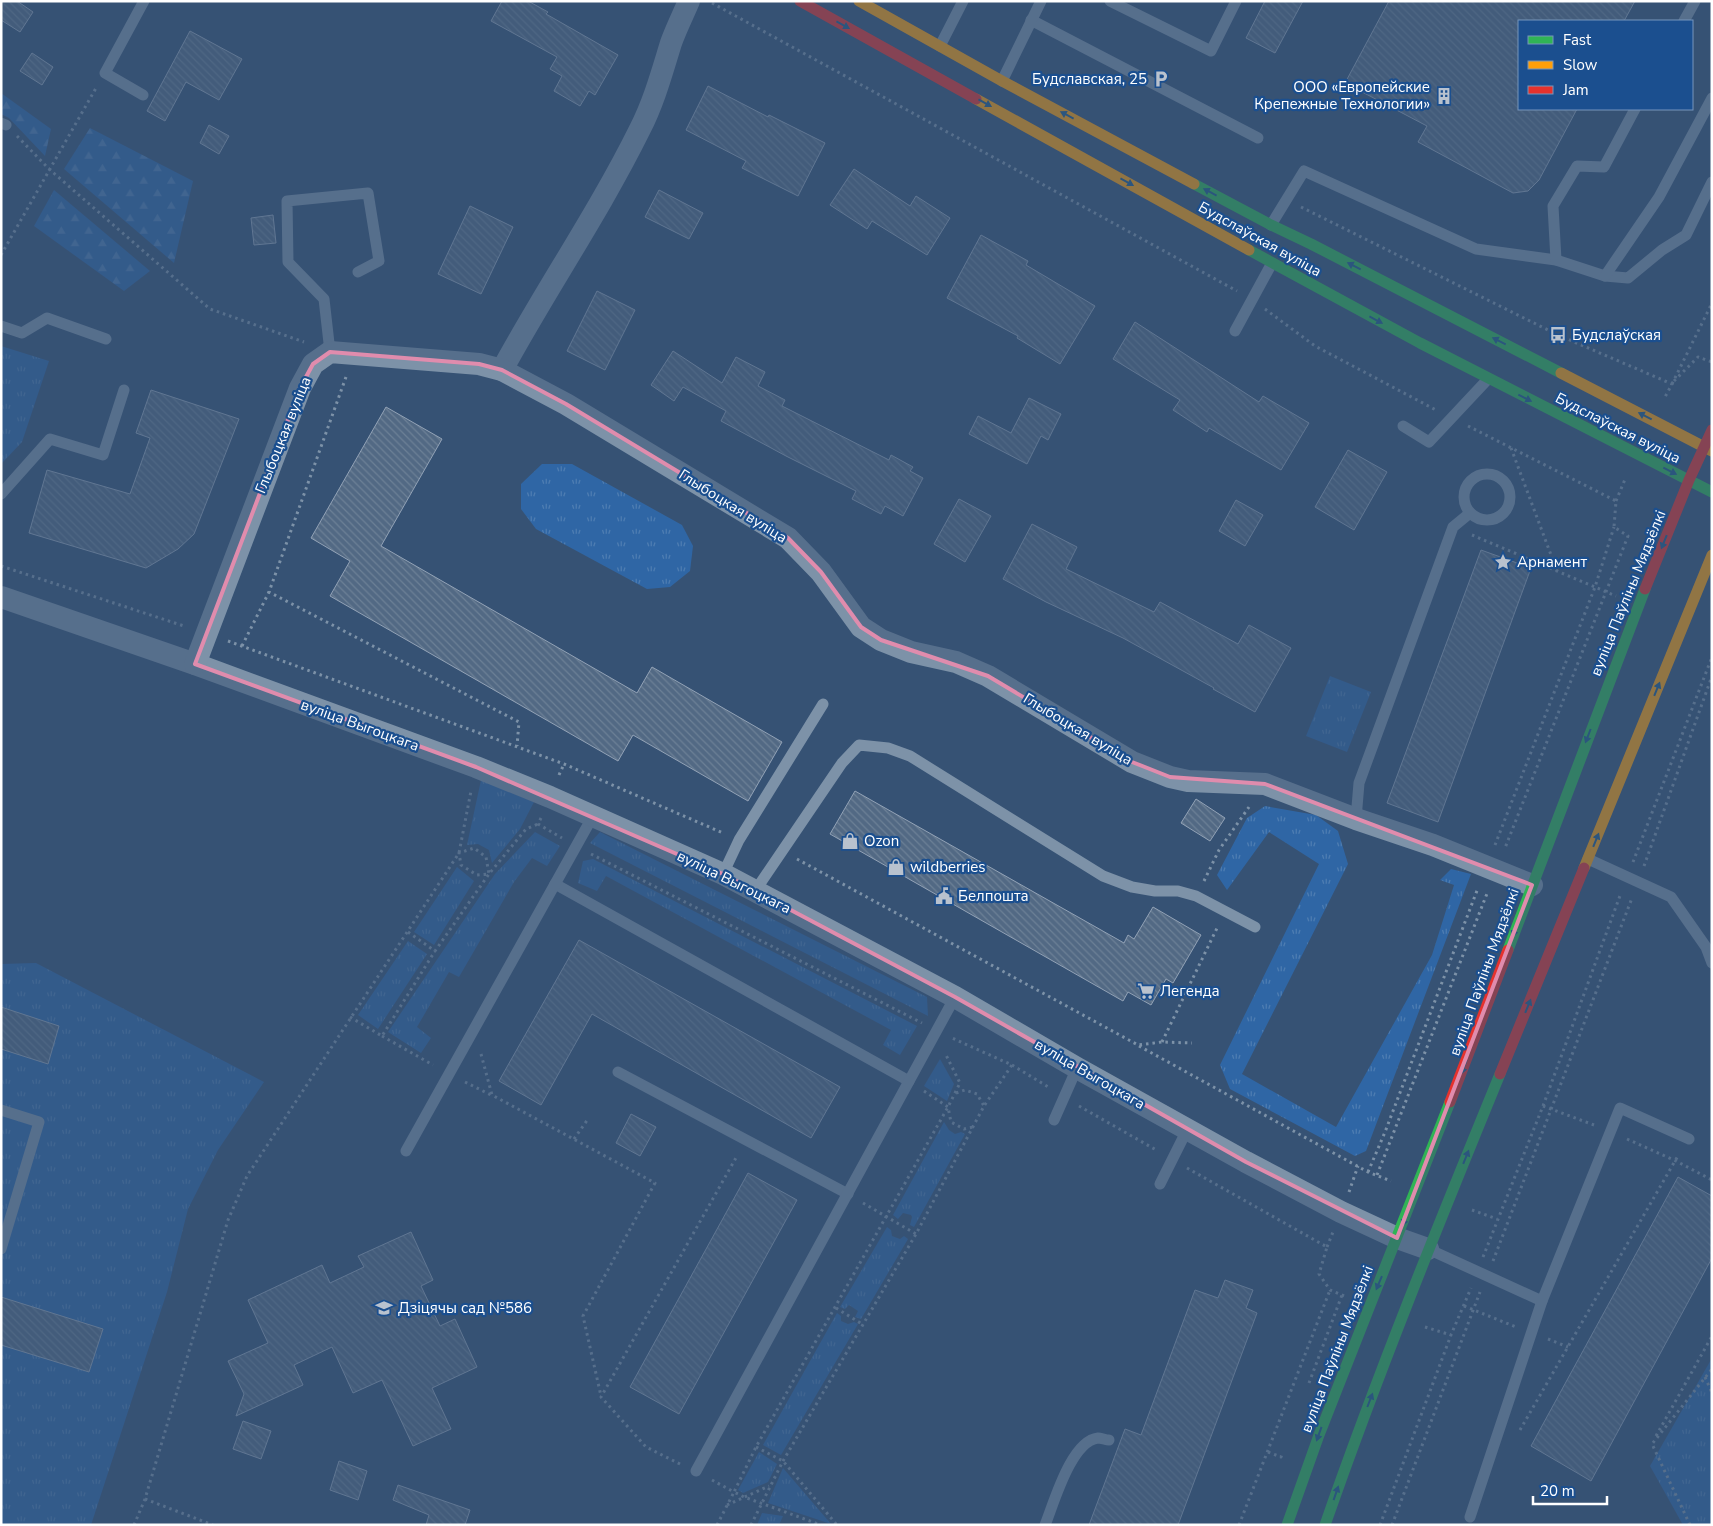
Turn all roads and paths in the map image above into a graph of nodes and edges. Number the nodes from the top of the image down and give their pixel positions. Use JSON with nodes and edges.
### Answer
{"nodes":[{"id":1,"x":144,"y":1,"type":"edge"},
{"id":2,"x":689,"y":1,"type":"edge"},
{"id":3,"x":710,"y":1,"type":"edge"},
{"id":4,"x":800,"y":1,"type":"edge"},
{"id":5,"x":859,"y":1,"type":"edge"},
{"id":6,"x":963,"y":1,"type":"edge"},
{"id":7,"x":1040,"y":1,"type":"edge"},
{"id":8,"x":1110,"y":1,"type":"edge"},
{"id":9,"x":1236,"y":1,"type":"edge"},
{"id":10,"x":1695,"y":1,"type":"edge"},
{"id":11,"x":1031,"y":20,"type":"junction"},
{"id":12,"x":1685,"y":20,"type":"edge"},
{"id":13,"x":940,"y":46,"type":"junction"},
{"id":14,"x":105,"y":73,"type":"junction"},
{"id":15,"x":1002,"y":80,"type":"junction"},
{"id":16,"x":142,"y":95,"type":"dead end"},
{"id":17,"x":1712,"y":98,"type":"edge"},
{"id":18,"x":1635,"y":110,"type":"edge"},
{"id":19,"x":3,"y":124,"type":"edge"},
{"id":20,"x":1258,"y":138,"type":"dead end"},
{"id":21,"x":49,"y":169,"type":"junction"},
{"id":22,"x":1712,"y":182,"type":"edge"},
{"id":23,"x":1271,"y":225,"type":"junction"},
{"id":24,"x":1,"y":255,"type":"edge"},
{"id":25,"x":1556,"y":260,"type":"junction"},
{"id":26,"x":1272,"y":263,"type":"junction"},
{"id":27,"x":358,"y":272,"type":"dead end"},
{"id":28,"x":1604,"y":276,"type":"junction"},
{"id":29,"x":1252,"y":299,"type":"junction"},
{"id":30,"x":1712,"y":303,"type":"edge"},
{"id":31,"x":1,"y":326,"type":"edge"},
{"id":32,"x":1235,"y":331,"type":"dead end"},
{"id":33,"x":106,"y":339,"type":"dead end"},
{"id":34,"x":330,"y":352,"type":"junction"},
{"id":35,"x":354,"y":353,"type":"junction"},
{"id":36,"x":1712,"y":362,"type":"edge"},
{"id":37,"x":502,"y":370,"type":"junction"},
{"id":38,"x":1488,"y":379,"type":"junction"},
{"id":39,"x":124,"y":390,"type":"dead end"},
{"id":40,"x":1453,"y":418,"type":"junction"},
{"id":41,"x":1403,"y":426,"type":"dead end"},
{"id":42,"x":1712,"y":430,"type":"edge"},
{"id":43,"x":1511,"y":448,"type":"junction"},
{"id":44,"x":1708,"y":449,"type":"edge"},
{"id":45,"x":1689,"y":480,"type":"junction"},
{"id":46,"x":1712,"y":492,"type":"edge"},
{"id":47,"x":1,"y":494,"type":"edge"},
{"id":48,"x":1470,"y":513,"type":"junction"},
{"id":49,"x":1453,"y":526,"type":"junction"},
{"id":50,"x":1712,"y":555,"type":"edge"},
{"id":51,"x":1,"y":566,"type":"edge"},
{"id":52,"x":1557,"y":571,"type":"junction"},
{"id":53,"x":1595,"y":587,"type":"dead end"},
{"id":54,"x":269,"y":592,"type":"junction"},
{"id":55,"x":1,"y":597,"type":"edge"},
{"id":56,"x":208,"y":633,"type":"junction"},
{"id":57,"x":242,"y":646,"type":"junction"},
{"id":58,"x":195,"y":664,"type":"junction"},
{"id":59,"x":1712,"y":676,"type":"edge"},
{"id":60,"x":823,"y":704,"type":"dead end"},
{"id":61,"x":517,"y":746,"type":"junction"},
{"id":62,"x":564,"y":764,"type":"junction"},
{"id":63,"x":476,"y":767,"type":"junction"},
{"id":64,"x":1265,"y":784,"type":"junction"},
{"id":65,"x":550,"y":797,"type":"junction"},
{"id":66,"x":593,"y":816,"type":"junction"},
{"id":67,"x":1356,"y":819,"type":"junction"},
{"id":68,"x":538,"y":824,"type":"junction"},
{"id":69,"x":739,"y":840,"type":"junction"},
{"id":70,"x":576,"y":846,"type":"junction"},
{"id":71,"x":782,"y":851,"type":"junction"},
{"id":72,"x":459,"y":853,"type":"junction"},
{"id":73,"x":1588,"y":859,"type":"junction"},
{"id":74,"x":1496,"y":871,"type":"junction"},
{"id":75,"x":490,"y":874,"type":"junction"},
{"id":76,"x":723,"y":874,"type":"junction"},
{"id":77,"x":1639,"y":881,"type":"junction"},
{"id":78,"x":555,"y":884,"type":"junction"},
{"id":79,"x":1532,"y":885,"type":"junction"},
{"id":80,"x":755,"y":891,"type":"junction"},
{"id":81,"x":1196,"y":896,"type":"junction"},
{"id":82,"x":1226,"y":910,"type":"junction"},
{"id":83,"x":1255,"y":926,"type":"dead end"},
{"id":84,"x":408,"y":932,"type":"junction"},
{"id":85,"x":435,"y":951,"type":"junction"},
{"id":86,"x":1712,"y":964,"type":"edge"},
{"id":87,"x":956,"y":997,"type":"junction"},
{"id":88,"x":350,"y":1017,"type":"junction"},
{"id":89,"x":937,"y":1031,"type":"junction"},
{"id":90,"x":1162,"y":1042,"type":"junction"},
{"id":91,"x":1192,"y":1043,"type":"dead end"},
{"id":92,"x":1138,"y":1045,"type":"junction"},
{"id":93,"x":481,"y":1054,"type":"dead end"},
{"id":94,"x":1077,"y":1068,"type":"junction"},
{"id":95,"x":618,"y":1072,"type":"dead end"},
{"id":96,"x":909,"y":1082,"type":"junction"},
{"id":97,"x":956,"y":1094,"type":"dead end"},
{"id":98,"x":984,"y":1106,"type":"junction"},
{"id":99,"x":1543,"y":1106,"type":"dead end"},
{"id":100,"x":1,"y":1110,"type":"edge"},
{"id":101,"x":588,"y":1119,"type":"dead end"},
{"id":102,"x":1054,"y":1120,"type":"dead end"},
{"id":103,"x":974,"y":1127,"type":"junction"},
{"id":104,"x":1187,"y":1130,"type":"junction"},
{"id":105,"x":574,"y":1138,"type":"junction"},
{"id":106,"x":1689,"y":1139,"type":"joint"},
{"id":107,"x":406,"y":1151,"type":"dead end"},
{"id":108,"x":1358,"y":1166,"type":"dead end"},
{"id":109,"x":1377,"y":1175,"type":"dead end"},
{"id":110,"x":1160,"y":1184,"type":"dead end"},
{"id":111,"x":848,"y":1194,"type":"junction"},
{"id":112,"x":916,"y":1234,"type":"junction"},
{"id":113,"x":1397,"y":1238,"type":"junction"},
{"id":114,"x":1,"y":1249,"type":"edge"},
{"id":115,"x":1428,"y":1249,"type":"junction"},
{"id":116,"x":1482,"y":1274,"type":"junction"},
{"id":117,"x":1542,"y":1301,"type":"junction"},
{"id":118,"x":836,"y":1308,"type":"dead end"},
{"id":119,"x":862,"y":1324,"type":"junction"},
{"id":120,"x":1712,"y":1336,"type":"edge"},
{"id":121,"x":1712,"y":1369,"type":"edge"},
{"id":122,"x":1705,"y":1378,"type":"junction"},
{"id":123,"x":1308,"y":1387,"type":"dead end"},
{"id":124,"x":1712,"y":1393,"type":"edge"},
{"id":125,"x":601,"y":1397,"type":"dead end"},
{"id":126,"x":1519,"y":1432,"type":"dead end"},
{"id":127,"x":1109,"y":1440,"type":"dead end"},
{"id":128,"x":1652,"y":1444,"type":"junction"},
{"id":129,"x":756,"y":1447,"type":"dead end"},
{"id":130,"x":1284,"y":1449,"type":"dead end"},
{"id":131,"x":1268,"y":1452,"type":"junction"},
{"id":132,"x":783,"y":1461,"type":"junction"},
{"id":133,"x":696,"y":1472,"type":"dead end"},
{"id":134,"x":770,"y":1486,"type":"junction"},
{"id":135,"x":744,"y":1497,"type":"junction"},
{"id":136,"x":145,"y":1499,"type":"junction"},
{"id":137,"x":761,"y":1503,"type":"junction"},
{"id":138,"x":726,"y":1506,"type":"junction"},
{"id":139,"x":1470,"y":1517,"type":"dead end"},
{"id":140,"x":720,"y":1518,"type":"junction"},
{"id":141,"x":134,"y":1525,"type":"edge"},
{"id":142,"x":213,"y":1525,"type":"edge"},
{"id":143,"x":717,"y":1525,"type":"edge"},
{"id":144,"x":722,"y":1525,"type":"edge"},
{"id":145,"x":750,"y":1525,"type":"edge"},
{"id":146,"x":821,"y":1525,"type":"edge"},
{"id":147,"x":837,"y":1525,"type":"edge"},
{"id":148,"x":1046,"y":1525,"type":"edge"},
{"id":149,"x":1238,"y":1525,"type":"edge"},
{"id":150,"x":1286,"y":1525,"type":"edge"},
{"id":151,"x":1325,"y":1525,"type":"edge"},
{"id":152,"x":1380,"y":1525,"type":"edge"},
{"id":153,"x":1392,"y":1525,"type":"edge"},
{"id":154,"x":1690,"y":1525,"type":"edge"}],
"edges":[{"from":1,"to":14,"type":"lane"},
{"from":2,"to":37,"type":"street"},
{"from":3,"to":29,"type":"path"},
{"from":4,"to":26,"type":"street","name":"Будслаўская вуліца","one_way":true},
{"from":5,"to":13,"type":"street","name":"Будслаўская вуліца"},
{"from":6,"to":13,"type":"lane"},
{"from":7,"to":11,"type":"lane"},
{"from":8,"to":9,"type":"lane"},
{"from":10,"to":12,"type":"lane"},
{"from":11,"to":15,"type":"lane"},
{"from":11,"to":20,"type":"lane"},
{"from":13,"to":15,"type":"street","name":"Будслаўская вуліца"},
{"from":14,"to":16,"type":"lane"},
{"from":14,"to":21,"type":"path"},
{"from":23,"to":15,"type":"street","name":"Будслаўская вуліца","one_way":true},
{"from":17,"to":28,"type":"lane"},
{"from":18,"to":25,"type":"lane"},
{"from":19,"to":21,"type":"path"},
{"from":21,"to":24,"type":"path"},
{"from":21,"to":34,"type":"path"},
{"from":22,"to":28,"type":"lane"},
{"from":23,"to":25,"type":"lane"},
{"from":44,"to":23,"type":"street","name":"Будслаўская вуліца","one_way":true},
{"from":25,"to":28,"type":"lane"},
{"from":26,"to":29,"type":"lane"},
{"from":26,"to":38,"type":"street","name":"Будслаўская вуліца","one_way":true},
{"from":27,"to":34,"type":"lane"},
{"from":29,"to":32,"type":"lane"},
{"from":29,"to":40,"type":"path"},
{"from":30,"to":36,"type":"path"},
{"from":31,"to":33,"type":"lane"},
{"from":34,"to":35,"type":"street","name":"Глыбоцкая вуліца"},
{"from":34,"to":56,"type":"street","name":"Глыбоцкая вуліца"},
{"from":35,"to":37,"type":"street","name":"Глыбоцкая вуліца"},
{"from":35,"to":54,"type":"path"},
{"from":37,"to":64,"type":"street","name":"Глыбоцкая вуліца"},
{"from":38,"to":40,"type":"lane"},
{"from":38,"to":45,"type":"street","name":"Будслаўская вуліца","one_way":true},
{"from":39,"to":47,"type":"lane"},
{"from":40,"to":41,"type":"lane"},
{"from":40,"to":43,"type":"path"},
{"from":42,"to":44,"type":"street","name":"вуліца Паўліны Мядзёлкі"},
{"from":43,"to":52,"type":"path"},
{"from":43,"to":74,"type":"path"},
{"from":44,"to":45,"type":"street","name":"вуліца Паўліны Мядзёлкі"},
{"from":45,"to":46,"type":"street","name":"Будслаўская вуліца"},
{"from":45,"to":79,"type":"street","name":"вуліца Паўліны Мядзёлкі","one_way":true},
{"from":48,"to":48,"type":"lane"},
{"from":48,"to":49,"type":"lane"},
{"from":49,"to":52,"type":"path"},
{"from":49,"to":67,"type":"lane"},
{"from":73,"to":50,"type":"street","one_way":true},
{"from":51,"to":56,"type":"path"},
{"from":52,"to":53,"type":"path"},
{"from":54,"to":57,"type":"path"},
{"from":54,"to":61,"type":"path"},
{"from":55,"to":58,"type":"street","name":"вуліца Выгоцкага"},
{"from":56,"to":57,"type":"path"},
{"from":56,"to":58,"type":"street","name":"Глыбоцкая вуліца"},
{"from":57,"to":61,"type":"path"},
{"from":58,"to":63,"type":"street","name":"вуліца Выгоцкага"},
{"from":59,"to":77,"type":"path"},
{"from":60,"to":69,"type":"lane"},
{"from":61,"to":62,"type":"path"},
{"from":62,"to":65,"type":"path"},
{"from":62,"to":69,"type":"path"},
{"from":63,"to":65,"type":"street","name":"вуліца Выгоцкага"},
{"from":63,"to":72,"type":"path"},
{"from":64,"to":67,"type":"street","name":"Глыбоцкая вуліца"},
{"from":64,"to":81,"type":"path"},
{"from":65,"to":66,"type":"street","name":"вуліца Выгоцкага"},
{"from":65,"to":68,"type":"path"},
{"from":66,"to":70,"type":"lane"},
{"from":66,"to":76,"type":"street","name":"вуліца Выгоцкага"},
{"from":67,"to":74,"type":"street","name":"Глыбоцкая вуліца"},
{"from":68,"to":70,"type":"path"},
{"from":68,"to":75,"type":"path"},
{"from":69,"to":76,"type":"lane"},
{"from":70,"to":78,"type":"lane"},
{"from":70,"to":89,"type":"path"},
{"from":71,"to":80,"type":"lane"},
{"from":71,"to":81,"type":"lane"},
{"from":71,"to":92,"type":"path"},
{"from":72,"to":75,"type":"path"},
{"from":72,"to":75,"type":"path"},
{"from":72,"to":84,"type":"path"},
{"from":73,"to":77,"type":"lane"},
{"from":115,"to":73,"type":"street","one_way":true},
{"from":74,"to":79,"type":"street","name":"Глыбоцкая вуліца"},
{"from":74,"to":109,"type":"path"},
{"from":75,"to":85,"type":"path"},
{"from":76,"to":80,"type":"street","name":"вуліца Выгоцкага"},
{"from":77,"to":86,"type":"lane"},
{"from":77,"to":116,"type":"path"},
{"from":78,"to":96,"type":"lane"},
{"from":78,"to":107,"type":"lane"},
{"from":79,"to":113,"type":"street","name":"вуліца Паўліны Мядзёлкі","one_way":true},
{"from":80,"to":87,"type":"street","name":"вуліца Выгоцкага"},
{"from":81,"to":82,"type":"lane"},
{"from":82,"to":83,"type":"lane"},
{"from":82,"to":90,"type":"path"},
{"from":84,"to":85,"type":"path"},
{"from":84,"to":88,"type":"path"},
{"from":85,"to":88,"type":"path"},
{"from":87,"to":89,"type":"lane"},
{"from":87,"to":94,"type":"street","name":"вуліца Выгоцкага"},
{"from":88,"to":136,"type":"path"},
{"from":89,"to":96,"type":"lane"},
{"from":89,"to":98,"type":"path"},
{"from":90,"to":91,"type":"path"},
{"from":90,"to":92,"type":"path"},
{"from":92,"to":108,"type":"path"},
{"from":93,"to":105,"type":"path"},
{"from":94,"to":102,"type":"lane"},
{"from":94,"to":104,"type":"street","name":"вуліца Выгоцкага"},
{"from":95,"to":111,"type":"lane"},
{"from":96,"to":103,"type":"path"},
{"from":96,"to":111,"type":"lane"},
{"from":97,"to":98,"type":"path"},
{"from":98,"to":103,"type":"path"},
{"from":99,"to":116,"type":"path"},
{"from":100,"to":114,"type":"lane"},
{"from":101,"to":105,"type":"path"},
{"from":103,"to":112,"type":"path"},
{"from":104,"to":110,"type":"lane"},
{"from":104,"to":113,"type":"street","name":"вуліца Выгоцкага"},
{"from":105,"to":125,"type":"path"},
{"from":106,"to":117,"type":"lane"},
{"from":106,"to":126,"type":"path"},
{"from":111,"to":112,"type":"path"},
{"from":111,"to":133,"type":"lane"},
{"from":112,"to":119,"type":"path"},
{"from":113,"to":115,"type":"street","name":"вуліца Выгоцкага"},
{"from":113,"to":150,"type":"street","name":"вуліца Паўліны Мядзёлкі","one_way":true},
{"from":115,"to":116,"type":"lane"},
{"from":151,"to":115,"type":"street","one_way":true},
{"from":116,"to":117,"type":"lane"},
{"from":116,"to":152,"type":"path"},
{"from":116,"to":153,"type":"path"},
{"from":117,"to":139,"type":"lane"},
{"from":118,"to":119,"type":"path"},
{"from":119,"to":132,"type":"path"},
{"from":120,"to":128,"type":"path"},
{"from":121,"to":122,"type":"path"},
{"from":122,"to":124,"type":"path"},
{"from":122,"to":128,"type":"path"},
{"from":123,"to":131,"type":"path"},
{"from":127,"to":148,"type":"lane"},
{"from":128,"to":154,"type":"path"},
{"from":129,"to":132,"type":"path"},
{"from":130,"to":131,"type":"path"},
{"from":131,"to":149,"type":"path"},
{"from":132,"to":134,"type":"path"},
{"from":132,"to":147,"type":"path"},
{"from":134,"to":135,"type":"path"},
{"from":134,"to":137,"type":"path"},
{"from":135,"to":137,"type":"path"},
{"from":135,"to":138,"type":"path"},
{"from":135,"to":138,"type":"path"},
{"from":136,"to":141,"type":"path"},
{"from":136,"to":142,"type":"path"},
{"from":137,"to":145,"type":"path"},
{"from":137,"to":146,"type":"path"},
{"from":138,"to":140,"type":"path"},
{"from":140,"to":143,"type":"path"},
{"from":140,"to":144,"type":"path"}]}
